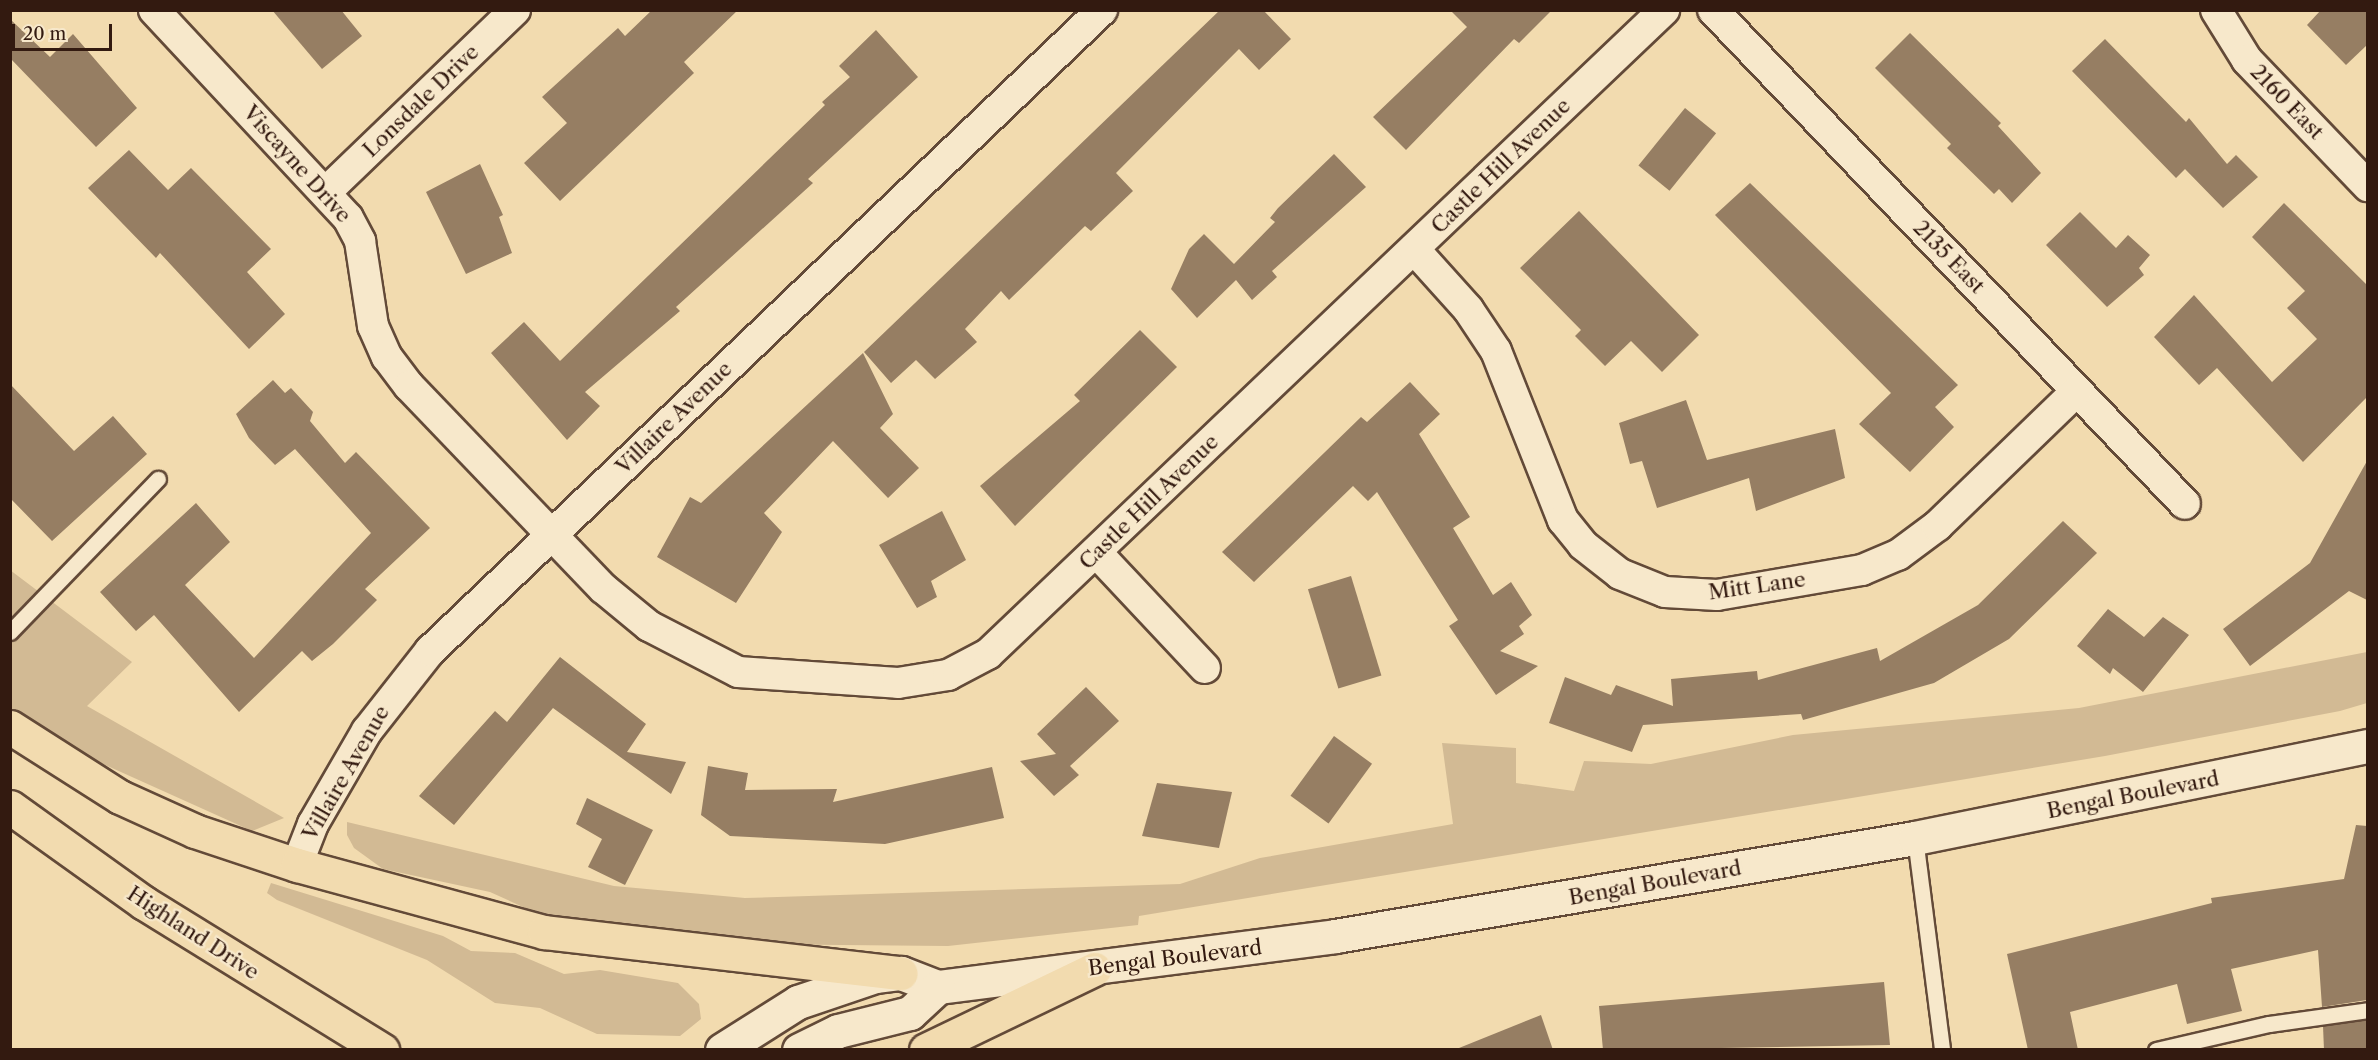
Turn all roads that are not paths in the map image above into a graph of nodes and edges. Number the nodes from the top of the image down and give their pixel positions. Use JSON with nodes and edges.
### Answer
{"nodes":[{"id":1,"x":154,"y":10,"type":"edge"},
{"id":2,"x":515,"y":10,"type":"edge"},
{"id":3,"x":1102,"y":10,"type":"edge"},
{"id":4,"x":1664,"y":10,"type":"edge"},
{"id":5,"x":1713,"y":10,"type":"edge"},
{"id":6,"x":2216,"y":11,"type":"edge"},
{"id":7,"x":2367,"y":186,"type":"edge"},
{"id":8,"x":327,"y":191,"type":"junction"},
{"id":9,"x":1414,"y":249,"type":"junction"},
{"id":10,"x":2077,"y":391,"type":"junction"},
{"id":11,"x":159,"y":479,"type":"dead end"},
{"id":12,"x":2185,"y":504,"type":"dead end"},
{"id":13,"x":553,"y":533,"type":"junction"},
{"id":14,"x":1096,"y":552,"type":"junction"},
{"id":15,"x":10,"y":632,"type":"edge"},
{"id":16,"x":1205,"y":668,"type":"dead end"},
{"id":17,"x":10,"y":727,"type":"edge"},
{"id":18,"x":2367,"y":746,"type":"edge"},
{"id":19,"x":10,"y":807,"type":"edge"},
{"id":20,"x":1916,"y":838,"type":"junction"},
{"id":21,"x":297,"y":865,"type":"junction"},
{"id":22,"x":1094,"y":969,"type":"junction"},
{"id":23,"x":901,"y":973,"type":"junction"},
{"id":24,"x":938,"y":987,"type":"junction"},
{"id":25,"x":2367,"y":1010,"type":"edge"},
{"id":26,"x":381,"y":1050,"type":"edge"},
{"id":27,"x":722,"y":1050,"type":"edge"},
{"id":28,"x":799,"y":1050,"type":"edge"},
{"id":29,"x":926,"y":1050,"type":"edge"},
{"id":30,"x":1942,"y":1050,"type":"edge"},
{"id":31,"x":2156,"y":1050,"type":"edge"}],
"edges":[{"from":1,"to":8,"type":"street","name":"Viscayne Drive"},
{"from":2,"to":8,"type":"street","name":"Lonsdale Drive"},
{"from":3,"to":13,"type":"street","name":"Villaire Avenue"},
{"from":4,"to":9,"type":"street","name":"Castle Hill Avenue"},
{"from":5,"to":10,"type":"street","name":"2135 East"},
{"from":6,"to":7,"type":"street","name":"2160 East"},
{"from":8,"to":13,"type":"street","name":"Viscayne Drive"},
{"from":9,"to":10,"type":"street","name":"Mitt Lane"},
{"from":9,"to":14,"type":"street","name":"Castle Hill Avenue"},
{"from":10,"to":12,"type":"street","name":"2135 East"},
{"from":11,"to":15,"type":"lane"},
{"from":13,"to":14,"type":"street","name":"Castle Hill Avenue"},
{"from":13,"to":21,"type":"street","name":"Villaire Avenue"},
{"from":14,"to":16,"type":"street"},
{"from":17,"to":21,"type":"main road"},
{"from":18,"to":20,"type":"main road","name":"Bengal Boulevard"},
{"from":19,"to":26,"type":"main road","name":"Highland Drive"},
{"from":20,"to":22,"type":"main road","name":"Bengal Boulevard"},
{"from":20,"to":30,"type":"lane"},
{"from":21,"to":23,"type":"main road"},
{"from":22,"to":24,"type":"main road","name":"Bengal Boulevard"},
{"from":22,"to":29,"type":"main road"},
{"from":23,"to":24,"type":"main road","name":"Bengal Boulevard"},
{"from":23,"to":27,"type":"main road"},
{"from":24,"to":28,"type":"main road"},
{"from":25,"to":31,"type":"lane"}]}
